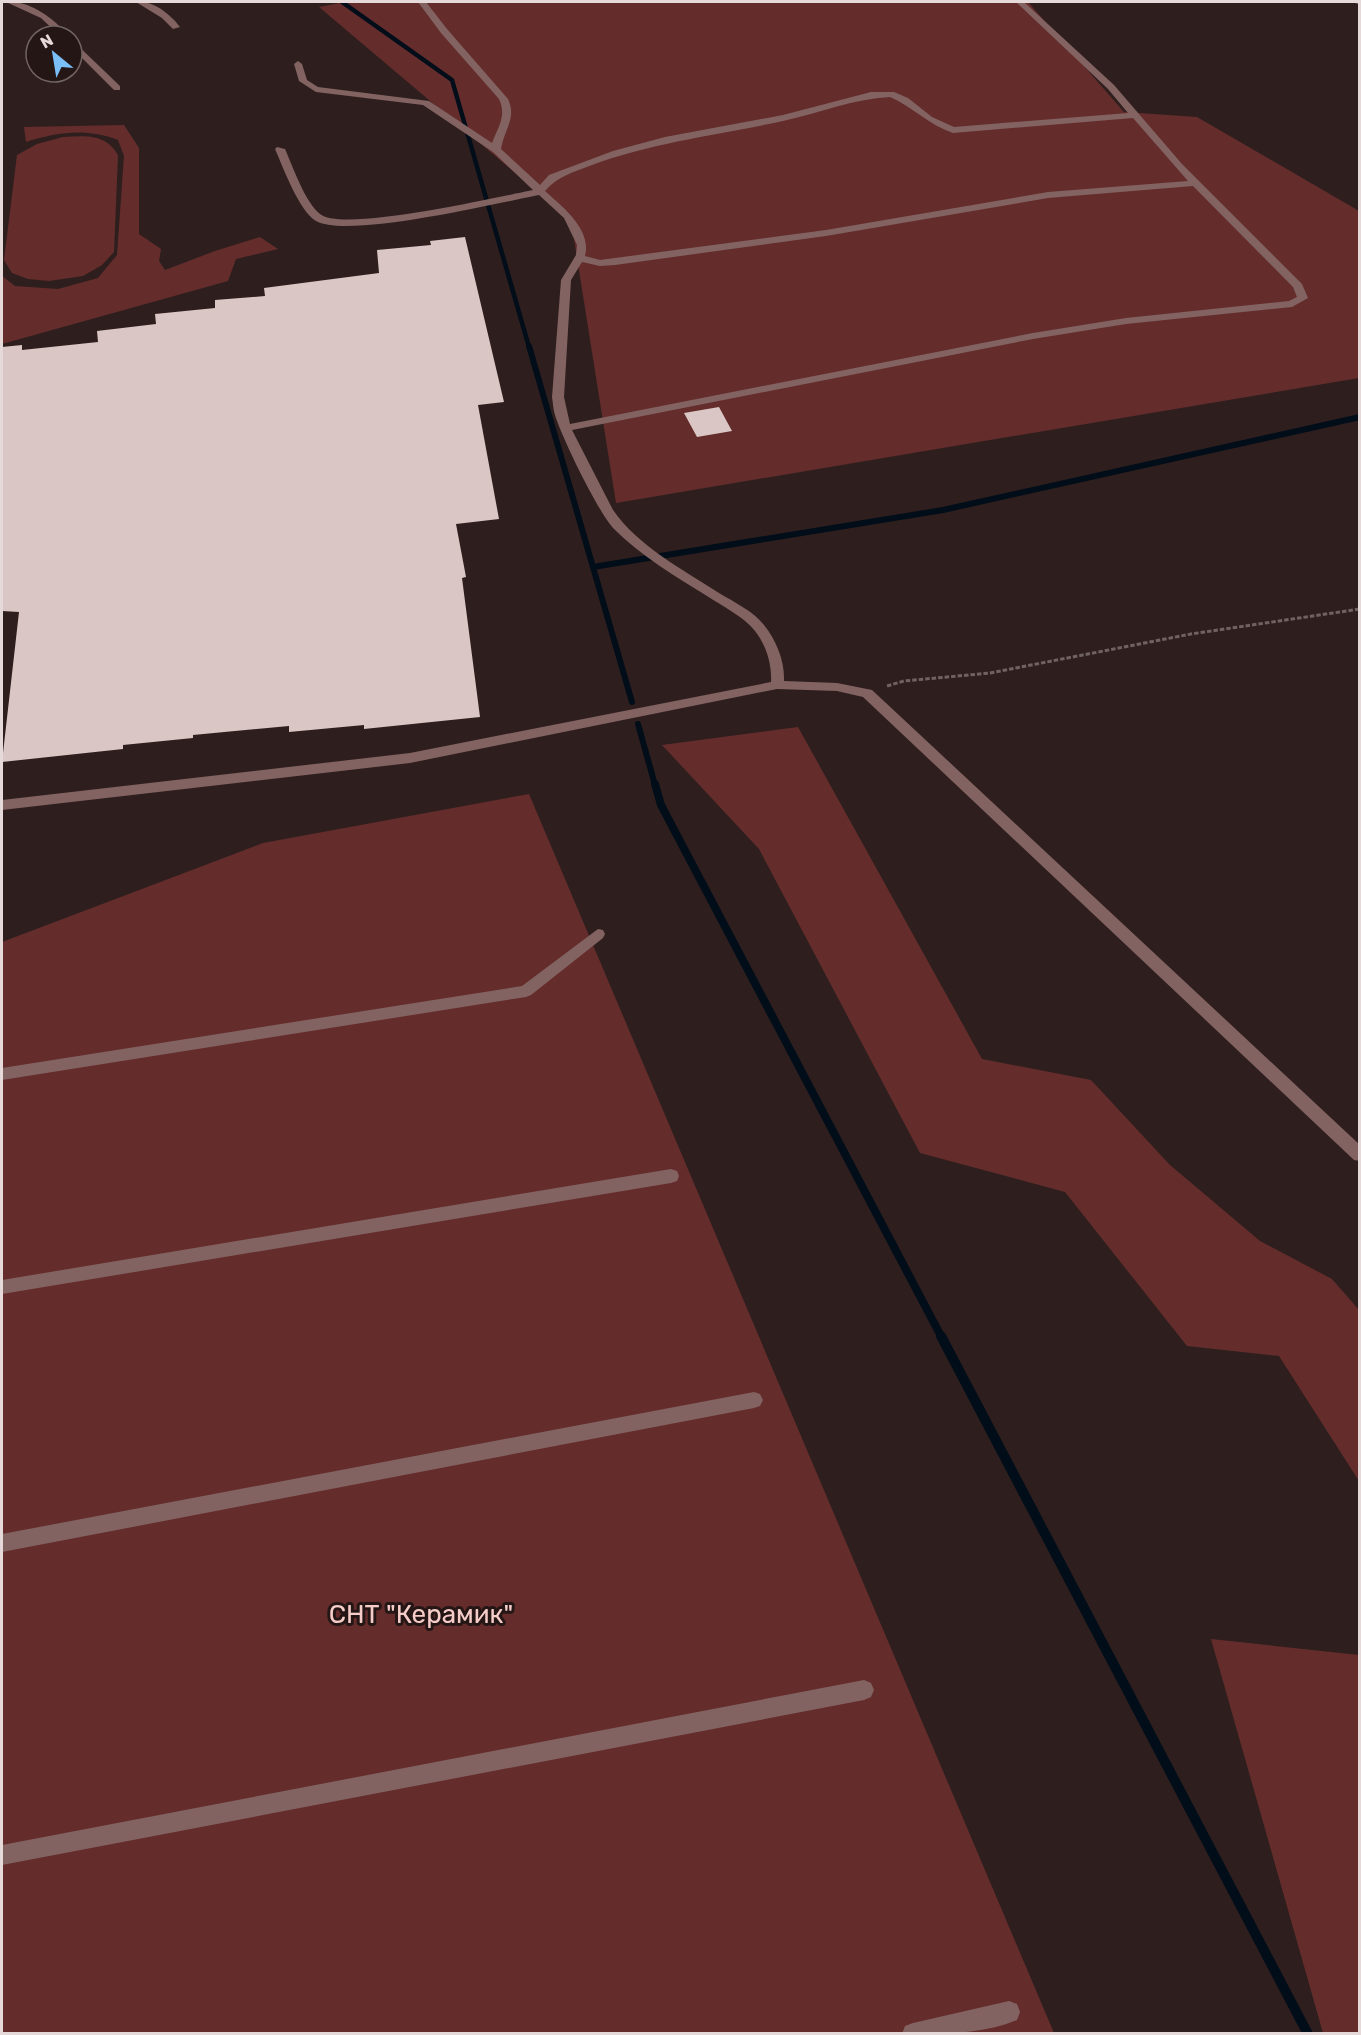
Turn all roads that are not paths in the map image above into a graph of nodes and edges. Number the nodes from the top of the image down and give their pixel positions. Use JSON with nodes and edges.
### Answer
{"nodes":[{"id":1,"x":10,"y":2,"type":"edge"},
{"id":2,"x":140,"y":2,"type":"edge"},
{"id":3,"x":422,"y":2,"type":"edge"},
{"id":4,"x":1020,"y":2,"type":"edge"},
{"id":5,"x":52,"y":24,"type":"edge"},
{"id":6,"x":176,"y":27,"type":"dead end"},
{"id":7,"x":84,"y":55,"type":"edge"},
{"id":8,"x":298,"y":64,"type":"dead end"},
{"id":9,"x":117,"y":88,"type":"dead end"},
{"id":10,"x":1136,"y":115,"type":"junction"},
{"id":11,"x":280,"y":149,"type":"dead end"},
{"id":12,"x":496,"y":150,"type":"junction"},
{"id":13,"x":1196,"y":183,"type":"junction"},
{"id":14,"x":539,"y":192,"type":"junction"},
{"id":15,"x":579,"y":258,"type":"junction"},
{"id":16,"x":566,"y":428,"type":"junction"},
{"id":17,"x":777,"y":685,"type":"junction"},
{"id":18,"x":2,"y":805,"type":"edge"},
{"id":19,"x":598,"y":934,"type":"dead end"},
{"id":20,"x":2,"y":1074,"type":"edge"},
{"id":21,"x":1359,"y":1155,"type":"edge"},
{"id":22,"x":671,"y":1176,"type":"dead end"},
{"id":23,"x":2,"y":1287,"type":"edge"},
{"id":24,"x":754,"y":1400,"type":"dead end"},
{"id":25,"x":2,"y":1543,"type":"edge"},
{"id":26,"x":864,"y":1690,"type":"dead end"},
{"id":27,"x":2,"y":1855,"type":"edge"},
{"id":28,"x":1009,"y":2012,"type":"dead end"},
{"id":29,"x":913,"y":2034,"type":"edge"}],
"edges":[{"from":1,"to":5,"type":"street"},
{"from":2,"to":6,"type":"street"},
{"from":3,"to":12,"type":"street"},
{"from":4,"to":10,"type":"street"},
{"from":7,"to":9,"type":"street"},
{"from":8,"to":12,"type":"street"},
{"from":10,"to":13,"type":"street"},
{"from":10,"to":14,"type":"street"},
{"from":11,"to":14,"type":"street"},
{"from":12,"to":14,"type":"street"},
{"from":13,"to":15,"type":"street"},
{"from":13,"to":16,"type":"street"},
{"from":14,"to":15,"type":"street"},
{"from":15,"to":16,"type":"street"},
{"from":16,"to":17,"type":"street"},
{"from":17,"to":18,"type":"street"},
{"from":17,"to":21,"type":"street"},
{"from":19,"to":20,"type":"street"},
{"from":22,"to":23,"type":"street"},
{"from":24,"to":25,"type":"street"},
{"from":26,"to":27,"type":"street"},
{"from":28,"to":29,"type":"street"}]}
